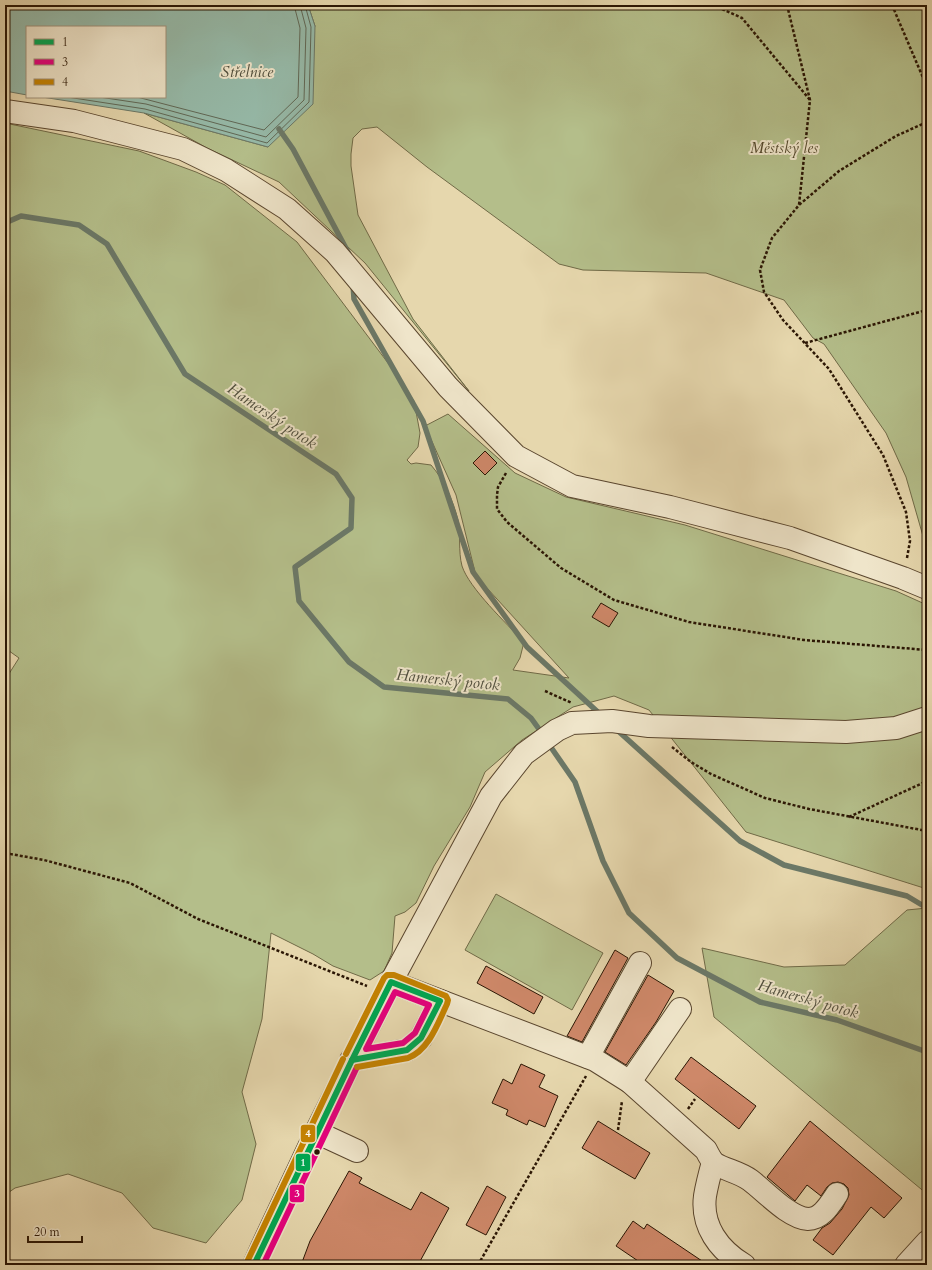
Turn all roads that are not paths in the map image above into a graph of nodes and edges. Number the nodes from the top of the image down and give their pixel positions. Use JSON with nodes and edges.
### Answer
{"nodes":[{"id":1,"x":5,"y":111,"type":"edge"},
{"id":2,"x":927,"y":588,"type":"edge"},
{"id":3,"x":927,"y":718,"type":"edge"},
{"id":4,"x":640,"y":963,"type":"dead end"},
{"id":5,"x":388,"y":987,"type":"junction"},
{"id":6,"x":440,"y":1001,"type":"junction"},
{"id":7,"x":680,"y":1009,"type":"dead end"},
{"id":8,"x":592,"y":1058,"type":"junction"},
{"id":9,"x":351,"y":1060,"type":"junction"},
{"id":10,"x":630,"y":1082,"type":"junction"},
{"id":11,"x":316,"y":1132,"type":"junction"},
{"id":12,"x":357,"y":1151,"type":"dead end"},
{"id":13,"x":713,"y":1162,"type":"junction"},
{"id":14,"x":837,"y":1194,"type":"dead end"},
{"id":15,"x":927,"y":1242,"type":"edge"},
{"id":16,"x":254,"y":1265,"type":"edge"},
{"id":17,"x":744,"y":1265,"type":"edge"},
{"id":18,"x":906,"y":1265,"type":"edge"}],
"edges":[{"from":1,"to":2,"type":"street"},
{"from":3,"to":5,"type":"street"},
{"from":4,"to":8,"type":"street"},
{"from":5,"to":6,"type":"street"},
{"from":5,"to":9,"type":"street"},
{"from":6,"to":8,"type":"street"},
{"from":6,"to":9,"type":"street"},
{"from":7,"to":10,"type":"street"},
{"from":8,"to":10,"type":"street"},
{"from":9,"to":11,"type":"street"},
{"from":10,"to":13,"type":"street"},
{"from":11,"to":12,"type":"street"},
{"from":11,"to":16,"type":"street"},
{"from":13,"to":14,"type":"street"},
{"from":13,"to":17,"type":"street"},
{"from":15,"to":18,"type":"street"}]}
